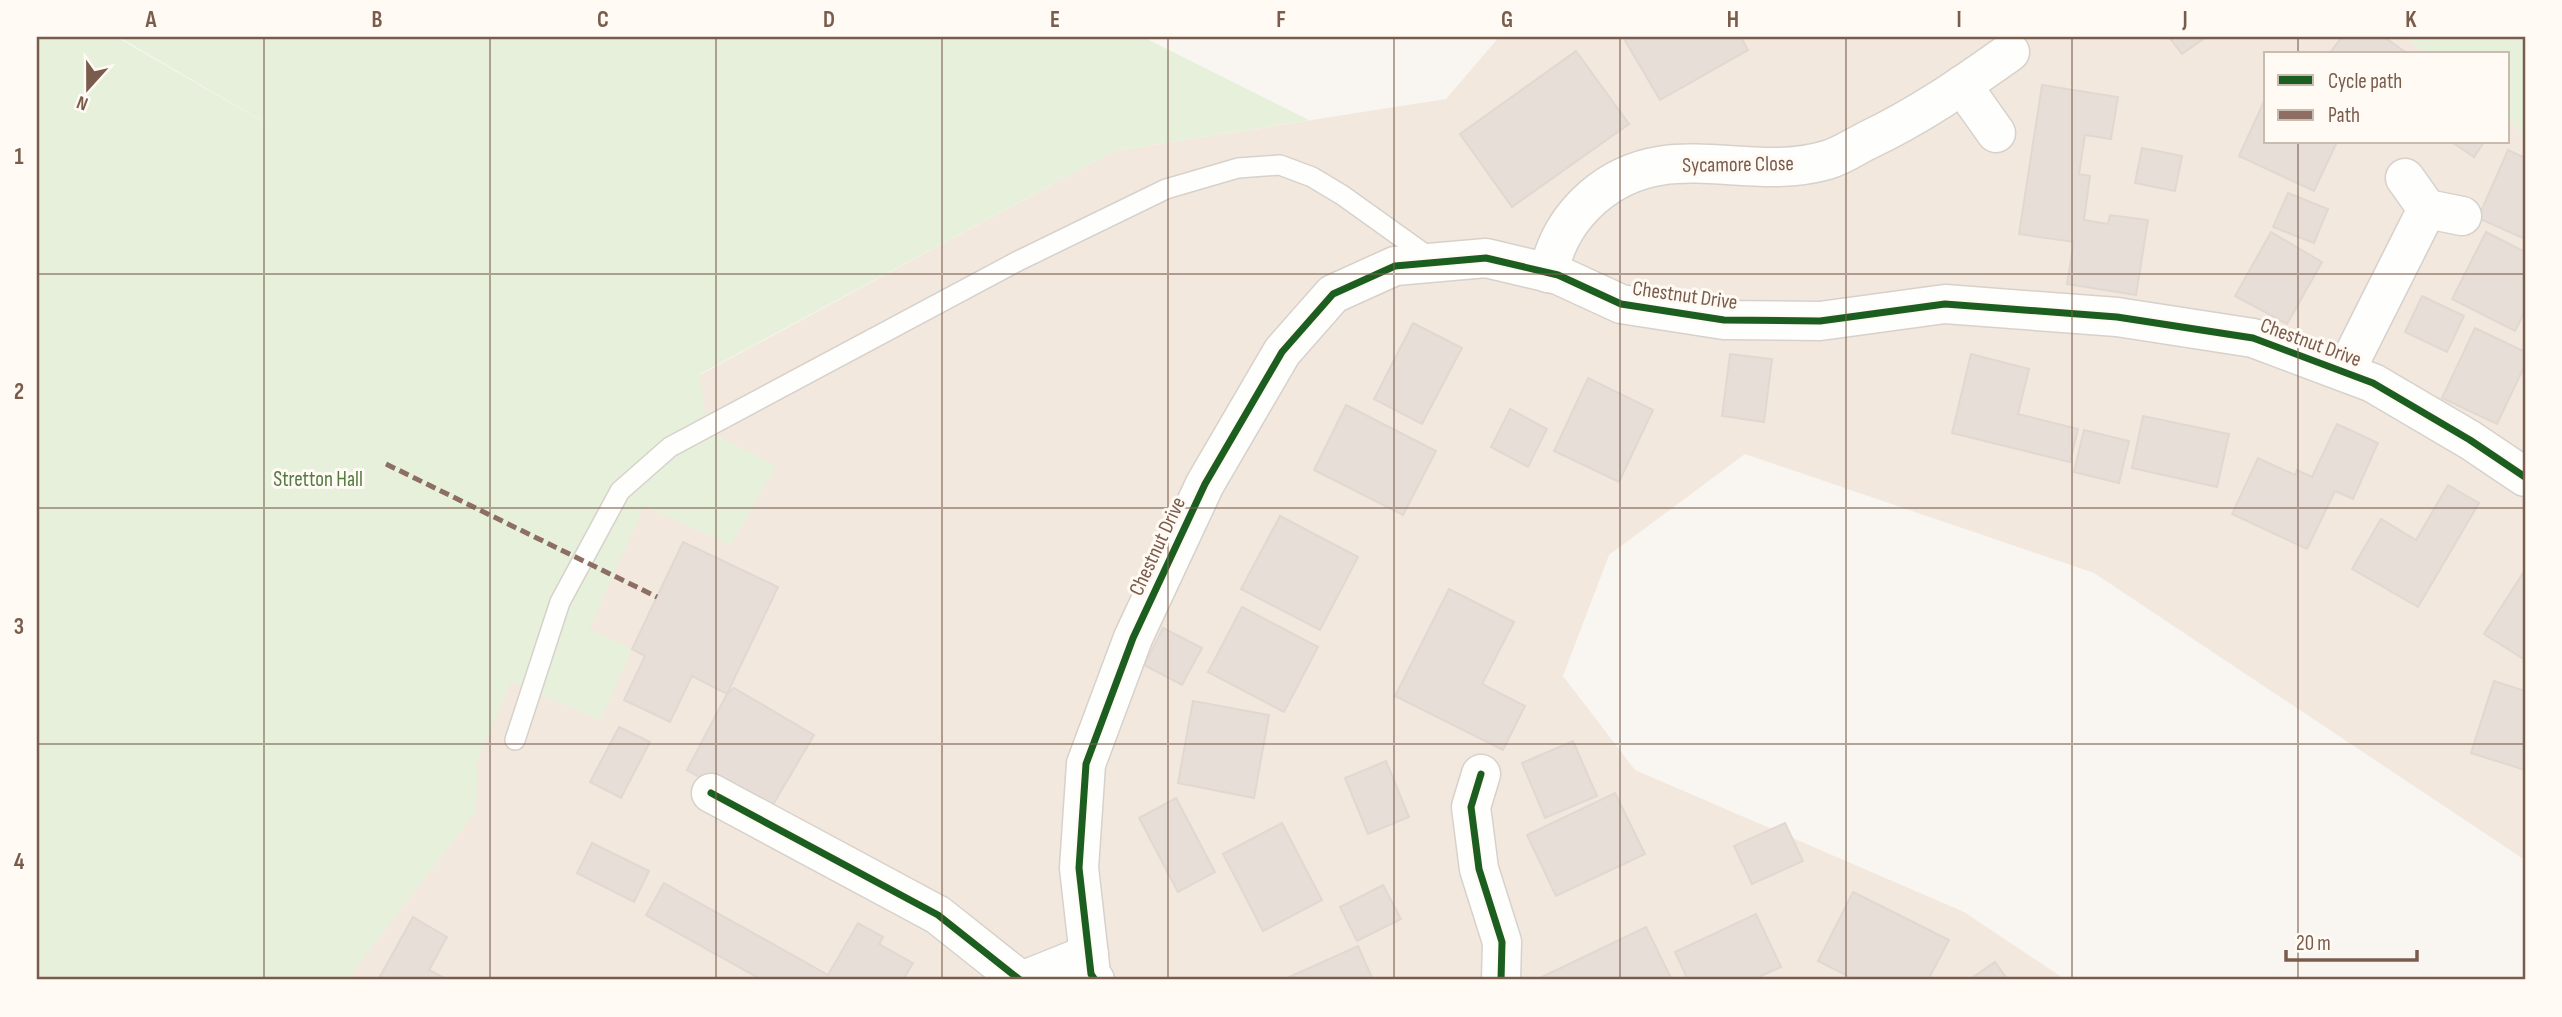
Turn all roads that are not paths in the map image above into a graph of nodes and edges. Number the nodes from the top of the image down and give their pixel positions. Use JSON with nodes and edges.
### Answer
{"nodes":[{"id":1,"x":2010,"y":52,"type":"dead end"},
{"id":2,"x":1962,"y":85,"type":"junction"},
{"id":3,"x":1997,"y":133,"type":"dead end"},
{"id":4,"x":2405,"y":178,"type":"dead end"},
{"id":5,"x":1437,"y":262,"type":"junction"},
{"id":6,"x":1548,"y":273,"type":"junction"},
{"id":7,"x":2345,"y":372,"type":"junction"},
{"id":8,"x":2525,"y":477,"type":"edge"},
{"id":9,"x":515,"y":740,"type":"dead end"},
{"id":10,"x":1481,"y":774,"type":"dead end"},
{"id":11,"x":712,"y":793,"type":"dead end"},
{"id":12,"x":1092,"y":967,"type":"edge"},
{"id":13,"x":1022,"y":980,"type":"edge"},
{"id":14,"x":1501,"y":980,"type":"edge"}],
"edges":[{"from":1,"to":2,"type":"street","name":"Sycamore Close"},
{"from":2,"to":3,"type":"street"},
{"from":2,"to":6,"type":"street","name":"Sycamore Close"},
{"from":4,"to":7,"type":"street"},
{"from":5,"to":6,"type":"street","name":"Chestnut Drive"},
{"from":5,"to":9,"type":"lane"},
{"from":5,"to":12,"type":"street","name":"Chestnut Drive"},
{"from":6,"to":7,"type":"street","name":"Chestnut Drive"},
{"from":7,"to":8,"type":"street","name":"Chestnut Drive"},
{"from":10,"to":14,"type":"street"},
{"from":11,"to":13,"type":"street","name":"Chestnut Drive"},
{"from":12,"to":13,"type":"street","name":"Chestnut Drive"}]}
